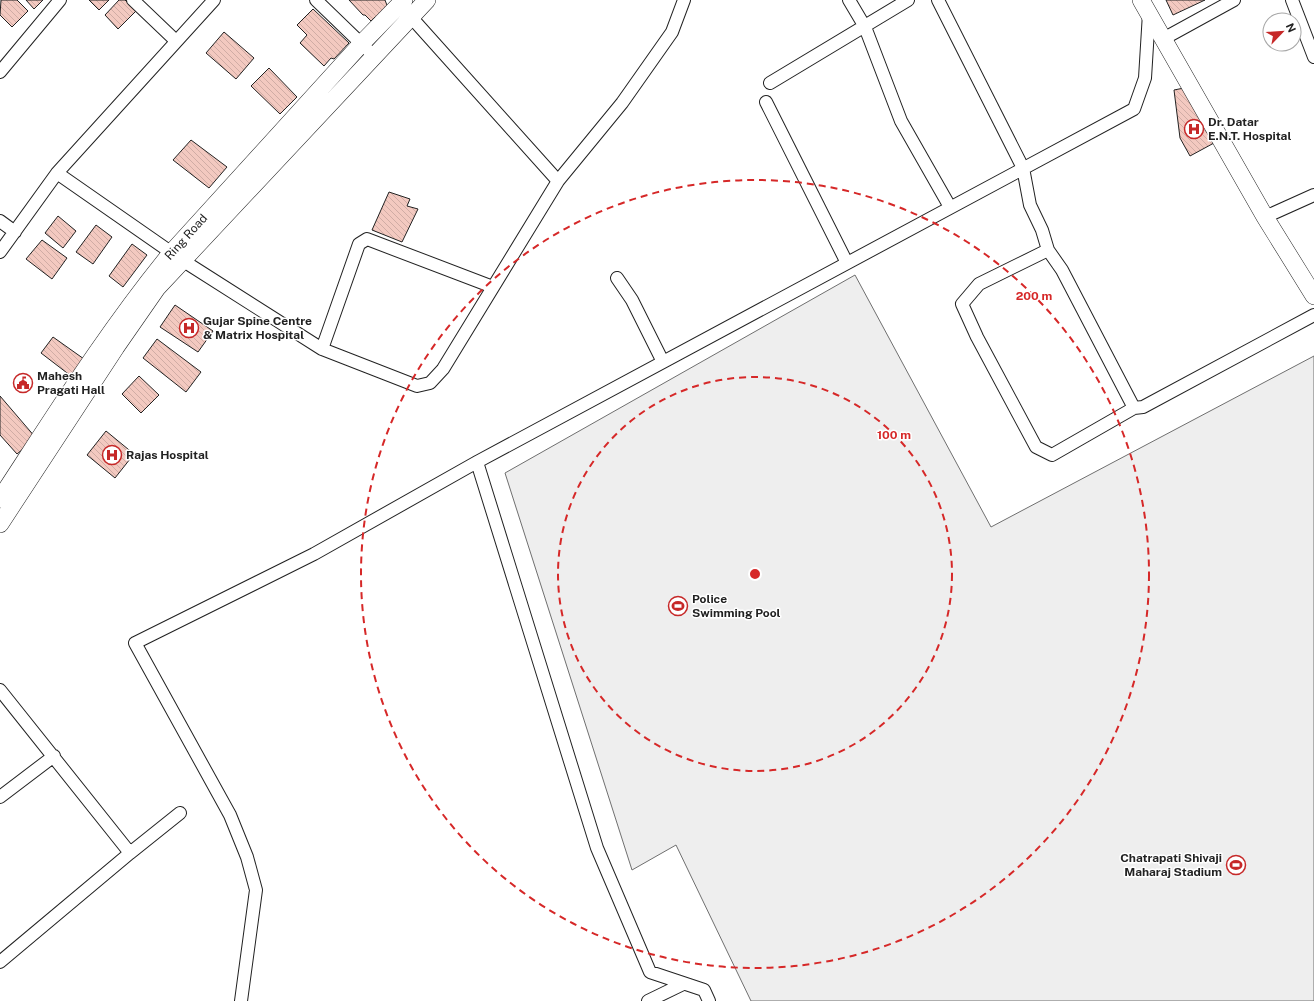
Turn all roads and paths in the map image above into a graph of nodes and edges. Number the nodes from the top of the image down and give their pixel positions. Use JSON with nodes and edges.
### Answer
{"nodes":[{"id":1,"x":60,"y":0,"type":"edge"},
{"id":2,"x":133,"y":0,"type":"edge"},
{"id":3,"x":214,"y":0,"type":"edge"},
{"id":4,"x":316,"y":0,"type":"edge"},
{"id":5,"x":404,"y":0,"type":"edge"},
{"id":6,"x":427,"y":0,"type":"edge"},
{"id":7,"x":684,"y":0,"type":"edge"},
{"id":8,"x":848,"y":0,"type":"edge"},
{"id":9,"x":908,"y":0,"type":"edge"},
{"id":10,"x":938,"y":0,"type":"edge"},
{"id":11,"x":1141,"y":0,"type":"edge"},
{"id":12,"x":1234,"y":0,"type":"edge"},
{"id":13,"x":1292,"y":0,"type":"edge"},
{"id":14,"x":1149,"y":8,"type":"edge"},
{"id":15,"x":411,"y":16,"type":"junction"},
{"id":16,"x":865,"y":27,"type":"junction"},
{"id":17,"x":1163,"y":39,"type":"junction"},
{"id":18,"x":176,"y":41,"type":"junction"},
{"id":19,"x":362,"y":43,"type":"junction"},
{"id":20,"x":374,"y":56,"type":"junction"},
{"id":21,"x":1314,"y":57,"type":"edge"},
{"id":22,"x":0,"y":72,"type":"edge"},
{"id":23,"x":770,"y":83,"type":"dead end"},
{"id":24,"x":766,"y":102,"type":"dead end"},
{"id":25,"x":1023,"y":168,"type":"junction"},
{"id":26,"x":57,"y":173,"type":"junction"},
{"id":27,"x":558,"y":181,"type":"junction"},
{"id":28,"x":1314,"y":195,"type":"edge"},
{"id":29,"x":950,"y":207,"type":"junction"},
{"id":30,"x":1266,"y":217,"type":"junction"},
{"id":31,"x":0,"y":221,"type":"edge"},
{"id":32,"x":15,"y":232,"type":"junction"},
{"id":33,"x":1048,"y":250,"type":"junction"},
{"id":34,"x":0,"y":252,"type":"edge"},
{"id":35,"x":177,"y":256,"type":"junction"},
{"id":36,"x":847,"y":262,"type":"junction"},
{"id":37,"x":617,"y":278,"type":"dead end"},
{"id":38,"x":493,"y":287,"type":"junction"},
{"id":39,"x":1314,"y":296,"type":"edge"},
{"id":40,"x":1314,"y":315,"type":"edge"},
{"id":41,"x":322,"y":349,"type":"junction"},
{"id":42,"x":663,"y":362,"type":"junction"},
{"id":43,"x":1134,"y":408,"type":"junction"},
{"id":44,"x":477,"y":462,"type":"junction"},
{"id":45,"x":0,"y":498,"type":"edge"},
{"id":46,"x":0,"y":522,"type":"edge"},
{"id":47,"x":0,"y":690,"type":"edge"},
{"id":48,"x":54,"y":756,"type":"junction"},
{"id":49,"x":0,"y":797,"type":"edge"},
{"id":50,"x":180,"y":813,"type":"dead end"},
{"id":51,"x":130,"y":853,"type":"junction"},
{"id":52,"x":1,"y":959,"type":"edge"},
{"id":53,"x":683,"y":984,"type":"junction"},
{"id":54,"x":242,"y":1001,"type":"edge"},
{"id":55,"x":648,"y":1001,"type":"edge"},
{"id":56,"x":709,"y":1001,"type":"edge"}],
"edges":[{"from":1,"to":22,"type":"street"},
{"from":2,"to":18,"type":"street"},
{"from":3,"to":18,"type":"street"},
{"from":4,"to":19,"type":"street"},
{"from":5,"to":19,"type":"main road","name":"Ring Road"},
{"from":6,"to":15,"type":"main road"},
{"from":7,"to":27,"type":"street"},
{"from":8,"to":16,"type":"street"},
{"from":9,"to":16,"type":"street"},
{"from":10,"to":25,"type":"street"},
{"from":11,"to":14,"type":"main road"},
{"from":12,"to":17,"type":"street"},
{"from":13,"to":21,"type":"street"},
{"from":14,"to":17,"type":"main road"},
{"from":14,"to":25,"type":"street"},
{"from":15,"to":20,"type":"main road"},
{"from":15,"to":27,"type":"street"},
{"from":16,"to":23,"type":"street"},
{"from":16,"to":29,"type":"street"},
{"from":17,"to":30,"type":"main road"},
{"from":18,"to":26,"type":"street"},
{"from":19,"to":20,"type":"street"},
{"from":19,"to":35,"type":"main road","name":"Ring Road"},
{"from":20,"to":35,"type":"main road"},
{"from":24,"to":36,"type":"street"},
{"from":25,"to":29,"type":"street"},
{"from":25,"to":33,"type":"street"},
{"from":26,"to":32,"type":"street"},
{"from":26,"to":35,"type":"street"},
{"from":27,"to":38,"type":"street"},
{"from":28,"to":30,"type":"street"},
{"from":29,"to":36,"type":"street"},
{"from":30,"to":39,"type":"main road"},
{"from":31,"to":32,"type":"street"},
{"from":32,"to":34,"type":"street"},
{"from":33,"to":43,"type":"street"},
{"from":33,"to":43,"type":"street"},
{"from":35,"to":41,"type":"street"},
{"from":35,"to":45,"type":"main road","name":"Ring Road"},
{"from":35,"to":46,"type":"main road"},
{"from":36,"to":42,"type":"street"},
{"from":37,"to":42,"type":"street"},
{"from":38,"to":41,"type":"street"},
{"from":38,"to":41,"type":"street"},
{"from":40,"to":43,"type":"street"},
{"from":42,"to":44,"type":"street"},
{"from":44,"to":53,"type":"street"},
{"from":44,"to":54,"type":"street"},
{"from":47,"to":48,"type":"street"},
{"from":48,"to":49,"type":"street"},
{"from":48,"to":51,"type":"street"},
{"from":50,"to":51,"type":"street"},
{"from":51,"to":52,"type":"street"},
{"from":53,"to":55,"type":"street"},
{"from":53,"to":56,"type":"street"}]}
